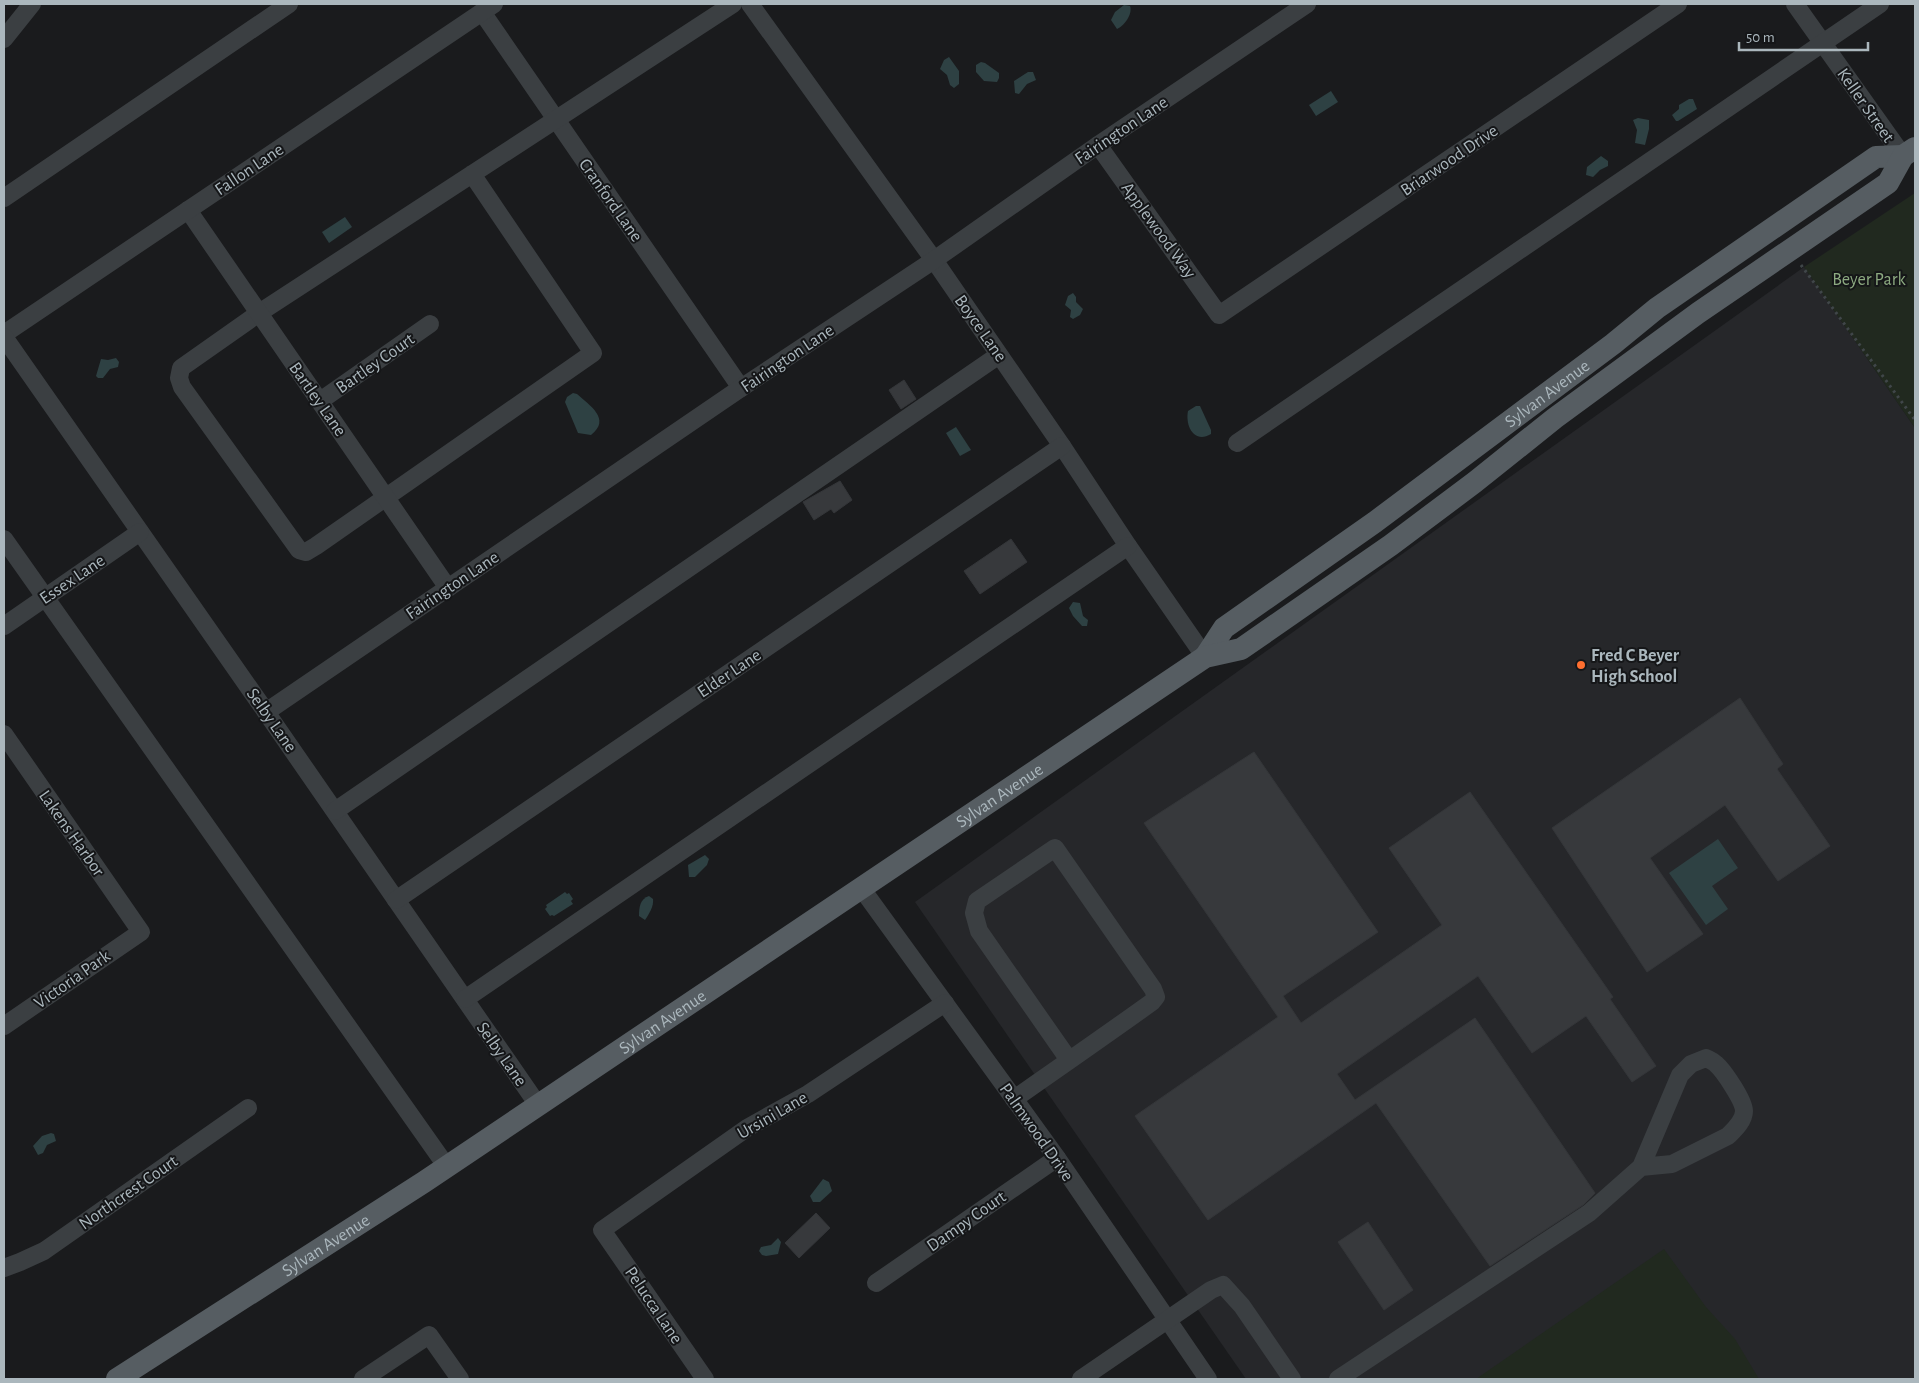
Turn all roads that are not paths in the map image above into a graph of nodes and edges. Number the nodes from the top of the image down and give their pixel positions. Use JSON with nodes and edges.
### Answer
{"nodes":[{"id":1,"x":32,"y":4,"type":"edge"},
{"id":2,"x":289,"y":4,"type":"edge"},
{"id":3,"x":733,"y":4,"type":"edge"},
{"id":4,"x":750,"y":4,"type":"edge"},
{"id":5,"x":1307,"y":4,"type":"edge"},
{"id":6,"x":1678,"y":4,"type":"edge"},
{"id":7,"x":1795,"y":4,"type":"edge"},
{"id":8,"x":1880,"y":4,"type":"edge"},
{"id":9,"x":488,"y":8,"type":"edge"},
{"id":10,"x":4,"y":39,"type":"edge"},
{"id":11,"x":1823,"y":43,"type":"junction"},
{"id":12,"x":556,"y":120,"type":"junction"},
{"id":13,"x":1098,"y":145,"type":"junction"},
{"id":14,"x":1909,"y":152,"type":"edge"},
{"id":15,"x":472,"y":174,"type":"junction"},
{"id":16,"x":4,"y":198,"type":"edge"},
{"id":17,"x":188,"y":210,"type":"junction"},
{"id":18,"x":934,"y":260,"type":"junction"},
{"id":19,"x":259,"y":313,"type":"junction"},
{"id":20,"x":1219,"y":315,"type":"joint"},
{"id":21,"x":430,"y":324,"type":"dead end"},
{"id":22,"x":4,"y":336,"type":"edge"},
{"id":23,"x":999,"y":355,"type":"junction"},
{"id":24,"x":741,"y":388,"type":"junction"},
{"id":25,"x":320,"y":401,"type":"junction"},
{"id":26,"x":1238,"y":444,"type":"dead end"},
{"id":27,"x":1062,"y":446,"type":"junction"},
{"id":28,"x":386,"y":497,"type":"junction"},
{"id":29,"x":140,"y":532,"type":"junction"},
{"id":30,"x":4,"y":539,"type":"edge"},
{"id":31,"x":1128,"y":546,"type":"junction"},
{"id":32,"x":448,"y":588,"type":"junction"},
{"id":33,"x":45,"y":598,"type":"junction"},
{"id":34,"x":4,"y":626,"type":"edge"},
{"id":35,"x":1205,"y":657,"type":"junction"},
{"id":36,"x":266,"y":712,"type":"junction"},
{"id":37,"x":4,"y":734,"type":"edge"},
{"id":38,"x":335,"y":811,"type":"junction"},
{"id":39,"x":862,"y":889,"type":"junction"},
{"id":40,"x":396,"y":900,"type":"junction"},
{"id":41,"x":141,"y":932,"type":"joint"},
{"id":42,"x":464,"y":999,"type":"junction"},
{"id":43,"x":945,"y":1003,"type":"junction"},
{"id":44,"x":4,"y":1026,"type":"edge"},
{"id":45,"x":1070,"y":1060,"type":"junction"},
{"id":46,"x":1014,"y":1099,"type":"junction"},
{"id":47,"x":538,"y":1105,"type":"junction"},
{"id":48,"x":248,"y":1108,"type":"dead end"},
{"id":49,"x":1057,"y":1158,"type":"junction"},
{"id":50,"x":447,"y":1167,"type":"junction"},
{"id":51,"x":1641,"y":1167,"type":"junction"},
{"id":52,"x":602,"y":1230,"type":"joint"},
{"id":53,"x":4,"y":1268,"type":"edge"},
{"id":54,"x":876,"y":1283,"type":"dead end"},
{"id":55,"x":1168,"y":1321,"type":"junction"},
{"id":56,"x":117,"y":1379,"type":"edge"},
{"id":57,"x":363,"y":1379,"type":"edge"},
{"id":58,"x":460,"y":1379,"type":"edge"},
{"id":59,"x":705,"y":1379,"type":"edge"},
{"id":60,"x":1080,"y":1379,"type":"edge"},
{"id":61,"x":1208,"y":1379,"type":"edge"},
{"id":62,"x":1292,"y":1379,"type":"edge"},
{"id":63,"x":1338,"y":1379,"type":"edge"}],
"edges":[{"from":1,"to":10,"type":"street"},
{"from":2,"to":16,"type":"street"},
{"from":3,"to":12,"type":"street"},
{"from":4,"to":18,"type":"street","name":"Boyce Lane"},
{"from":5,"to":13,"type":"street","name":"Fairington Lane"},
{"from":6,"to":20,"type":"street","name":"Briarwood Drive"},
{"from":7,"to":11,"type":"street","name":"Keller Street"},
{"from":8,"to":11,"type":"street"},
{"from":9,"to":12,"type":"street","name":"Cranford Lane"},
{"from":9,"to":17,"type":"street","name":"Fallon Lane"},
{"from":11,"to":14,"type":"street","name":"Keller Street"},
{"from":11,"to":26,"type":"street"},
{"from":12,"to":15,"type":"street"},
{"from":12,"to":24,"type":"street","name":"Cranford Lane"},
{"from":13,"to":18,"type":"street","name":"Fairington Lane"},
{"from":13,"to":20,"type":"street","name":"Applewood Way"},
{"from":14,"to":35,"type":"main road","name":"Sylvan Avenue"},
{"from":14,"to":35,"type":"main road","name":"Sylvan Avenue"},
{"from":15,"to":19,"type":"street"},
{"from":15,"to":28,"type":"street"},
{"from":17,"to":19,"type":"street","name":"Bartley Lane"},
{"from":17,"to":22,"type":"street","name":"Fallon Lane"},
{"from":18,"to":23,"type":"street","name":"Boyce Lane"},
{"from":18,"to":24,"type":"street","name":"Fairington Lane"},
{"from":19,"to":25,"type":"street","name":"Bartley Lane"},
{"from":19,"to":28,"type":"street"},
{"from":21,"to":25,"type":"street","name":"Bartley Court"},
{"from":22,"to":29,"type":"street","name":"Selby Lane"},
{"from":23,"to":27,"type":"street","name":"Boyce Lane"},
{"from":23,"to":38,"type":"street"},
{"from":24,"to":32,"type":"street","name":"Fairington Lane"},
{"from":25,"to":28,"type":"street","name":"Bartley Lane"},
{"from":27,"to":31,"type":"street","name":"Boyce Lane"},
{"from":27,"to":40,"type":"street","name":"Elder Lane"},
{"from":28,"to":32,"type":"street","name":"Bartley Lane"},
{"from":29,"to":33,"type":"street","name":"Essex Lane"},
{"from":29,"to":36,"type":"street","name":"Selby Lane"},
{"from":30,"to":33,"type":"street"},
{"from":31,"to":35,"type":"street","name":"Boyce Lane"},
{"from":31,"to":42,"type":"street"},
{"from":32,"to":36,"type":"street","name":"Fairington Lane"},
{"from":33,"to":34,"type":"street","name":"Essex Lane"},
{"from":33,"to":50,"type":"street"},
{"from":35,"to":39,"type":"main road","name":"Sylvan Avenue"},
{"from":36,"to":38,"type":"street","name":"Selby Lane"},
{"from":37,"to":41,"type":"street","name":"Lakens Harbor"},
{"from":38,"to":40,"type":"street","name":"Selby Lane"},
{"from":39,"to":43,"type":"street","name":"Palmwood Drive"},
{"from":39,"to":47,"type":"main road","name":"Sylvan Avenue"},
{"from":40,"to":42,"type":"street","name":"Selby Lane"},
{"from":41,"to":44,"type":"street","name":"Victoria Park"},
{"from":42,"to":47,"type":"street","name":"Selby Lane"},
{"from":43,"to":46,"type":"street","name":"Palmwood Drive"},
{"from":43,"to":52,"type":"street","name":"Ursini Lane"},
{"from":45,"to":45,"type":"street"},
{"from":45,"to":46,"type":"street"},
{"from":46,"to":49,"type":"street","name":"Palmwood Drive"},
{"from":47,"to":50,"type":"main road","name":"Sylvan Avenue"},
{"from":48,"to":53,"type":"street","name":"Northcrest Court"},
{"from":49,"to":54,"type":"street","name":"Dampy Court"},
{"from":49,"to":55,"type":"street","name":"Palmwood Drive"},
{"from":50,"to":56,"type":"main road","name":"Sylvan Avenue"},
{"from":51,"to":51,"type":"street"},
{"from":51,"to":63,"type":"street"},
{"from":52,"to":59,"type":"street","name":"Pelucca Lane"},
{"from":55,"to":60,"type":"street"},
{"from":55,"to":61,"type":"street","name":"Palmwood Drive"},
{"from":55,"to":62,"type":"street"},
{"from":57,"to":58,"type":"street"}]}
